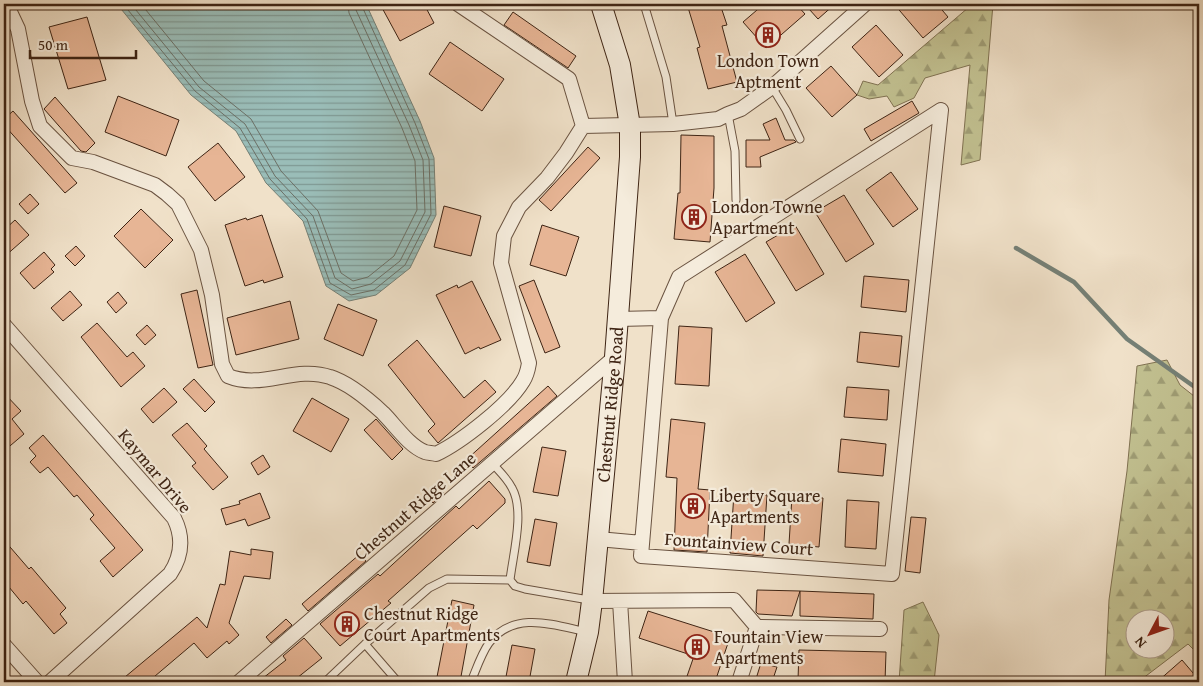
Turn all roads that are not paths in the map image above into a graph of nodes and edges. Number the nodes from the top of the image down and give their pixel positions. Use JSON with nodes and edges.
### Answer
{"nodes":[{"id":1,"x":458,"y":4,"type":"edge"},
{"id":2,"x":601,"y":4,"type":"edge"},
{"id":3,"x":644,"y":4,"type":"edge"},
{"id":4,"x":865,"y":4,"type":"edge"},
{"id":5,"x":4,"y":6,"type":"edge"},
{"id":6,"x":772,"y":88,"type":"junction"},
{"id":7,"x":728,"y":114,"type":"junction"},
{"id":8,"x":673,"y":124,"type":"junction"},
{"id":9,"x":583,"y":126,"type":"junction"},
{"id":10,"x":630,"y":126,"type":"junction"},
{"id":11,"x":800,"y":139,"type":"dead end"},
{"id":12,"x":736,"y":200,"type":"dead end"},
{"id":13,"x":661,"y":318,"type":"junction"},
{"id":14,"x":618,"y":319,"type":"junction"},
{"id":15,"x":4,"y":325,"type":"edge"},
{"id":16,"x":615,"y":357,"type":"junction"},
{"id":17,"x":492,"y":463,"type":"junction"},
{"id":18,"x":598,"y":539,"type":"junction"},
{"id":19,"x":642,"y":543,"type":"junction"},
{"id":20,"x":510,"y":580,"type":"junction"},
{"id":21,"x":592,"y":601,"type":"junction"},
{"id":22,"x":620,"y":601,"type":"junction"},
{"id":23,"x":756,"y":627,"type":"junction"},
{"id":24,"x":880,"y":629,"type":"dead end"},
{"id":25,"x":588,"y":632,"type":"junction"},
{"id":26,"x":365,"y":644,"type":"junction"},
{"id":27,"x":4,"y":646,"type":"edge"},
{"id":28,"x":37,"y":682,"type":"edge"},
{"id":29,"x":50,"y":682,"type":"edge"},
{"id":30,"x":239,"y":682,"type":"edge"},
{"id":31,"x":325,"y":682,"type":"edge"},
{"id":32,"x":398,"y":682,"type":"edge"},
{"id":33,"x":471,"y":682,"type":"edge"},
{"id":34,"x":576,"y":682,"type":"edge"},
{"id":35,"x":625,"y":682,"type":"edge"},
{"id":36,"x":739,"y":682,"type":"edge"}],
"edges":[{"from":1,"to":9,"type":"street"},
{"from":2,"to":10,"type":"street","name":"Chestnut Ridge Road"},
{"from":3,"to":8,"type":"lane"},
{"from":4,"to":6,"type":"street"},
{"from":5,"to":9,"type":"street"},
{"from":6,"to":7,"type":"street"},
{"from":6,"to":11,"type":"lane"},
{"from":7,"to":8,"type":"street"},
{"from":7,"to":12,"type":"lane"},
{"from":8,"to":10,"type":"street"},
{"from":9,"to":10,"type":"street"},
{"from":10,"to":14,"type":"street","name":"Chestnut Ridge Road"},
{"from":13,"to":14,"type":"street"},
{"from":13,"to":19,"type":"street"},
{"from":13,"to":19,"type":"street","name":"Fountainview Court"},
{"from":14,"to":16,"type":"street","name":"Chestnut Ridge Road"},
{"from":15,"to":29,"type":"street","name":"Kaymar Drive"},
{"from":16,"to":17,"type":"street","name":"Chestnut Ridge Lane"},
{"from":16,"to":18,"type":"street","name":"Chestnut Ridge Road"},
{"from":17,"to":20,"type":"lane"},
{"from":17,"to":30,"type":"street","name":"Chestnut Ridge Lane"},
{"from":18,"to":19,"type":"street","name":"Fountainview Court"},
{"from":18,"to":21,"type":"street","name":"Chestnut Ridge Road"},
{"from":20,"to":21,"type":"lane"},
{"from":20,"to":26,"type":"lane"},
{"from":21,"to":22,"type":"street"},
{"from":21,"to":25,"type":"street","name":"Chestnut Ridge Road"},
{"from":22,"to":23,"type":"street"},
{"from":22,"to":35,"type":"street"},
{"from":23,"to":24,"type":"street"},
{"from":23,"to":36,"type":"street"},
{"from":25,"to":33,"type":"lane"},
{"from":25,"to":34,"type":"street","name":"Chestnut Ridge Road"},
{"from":26,"to":31,"type":"lane"},
{"from":26,"to":32,"type":"lane"},
{"from":27,"to":28,"type":"street"}]}
